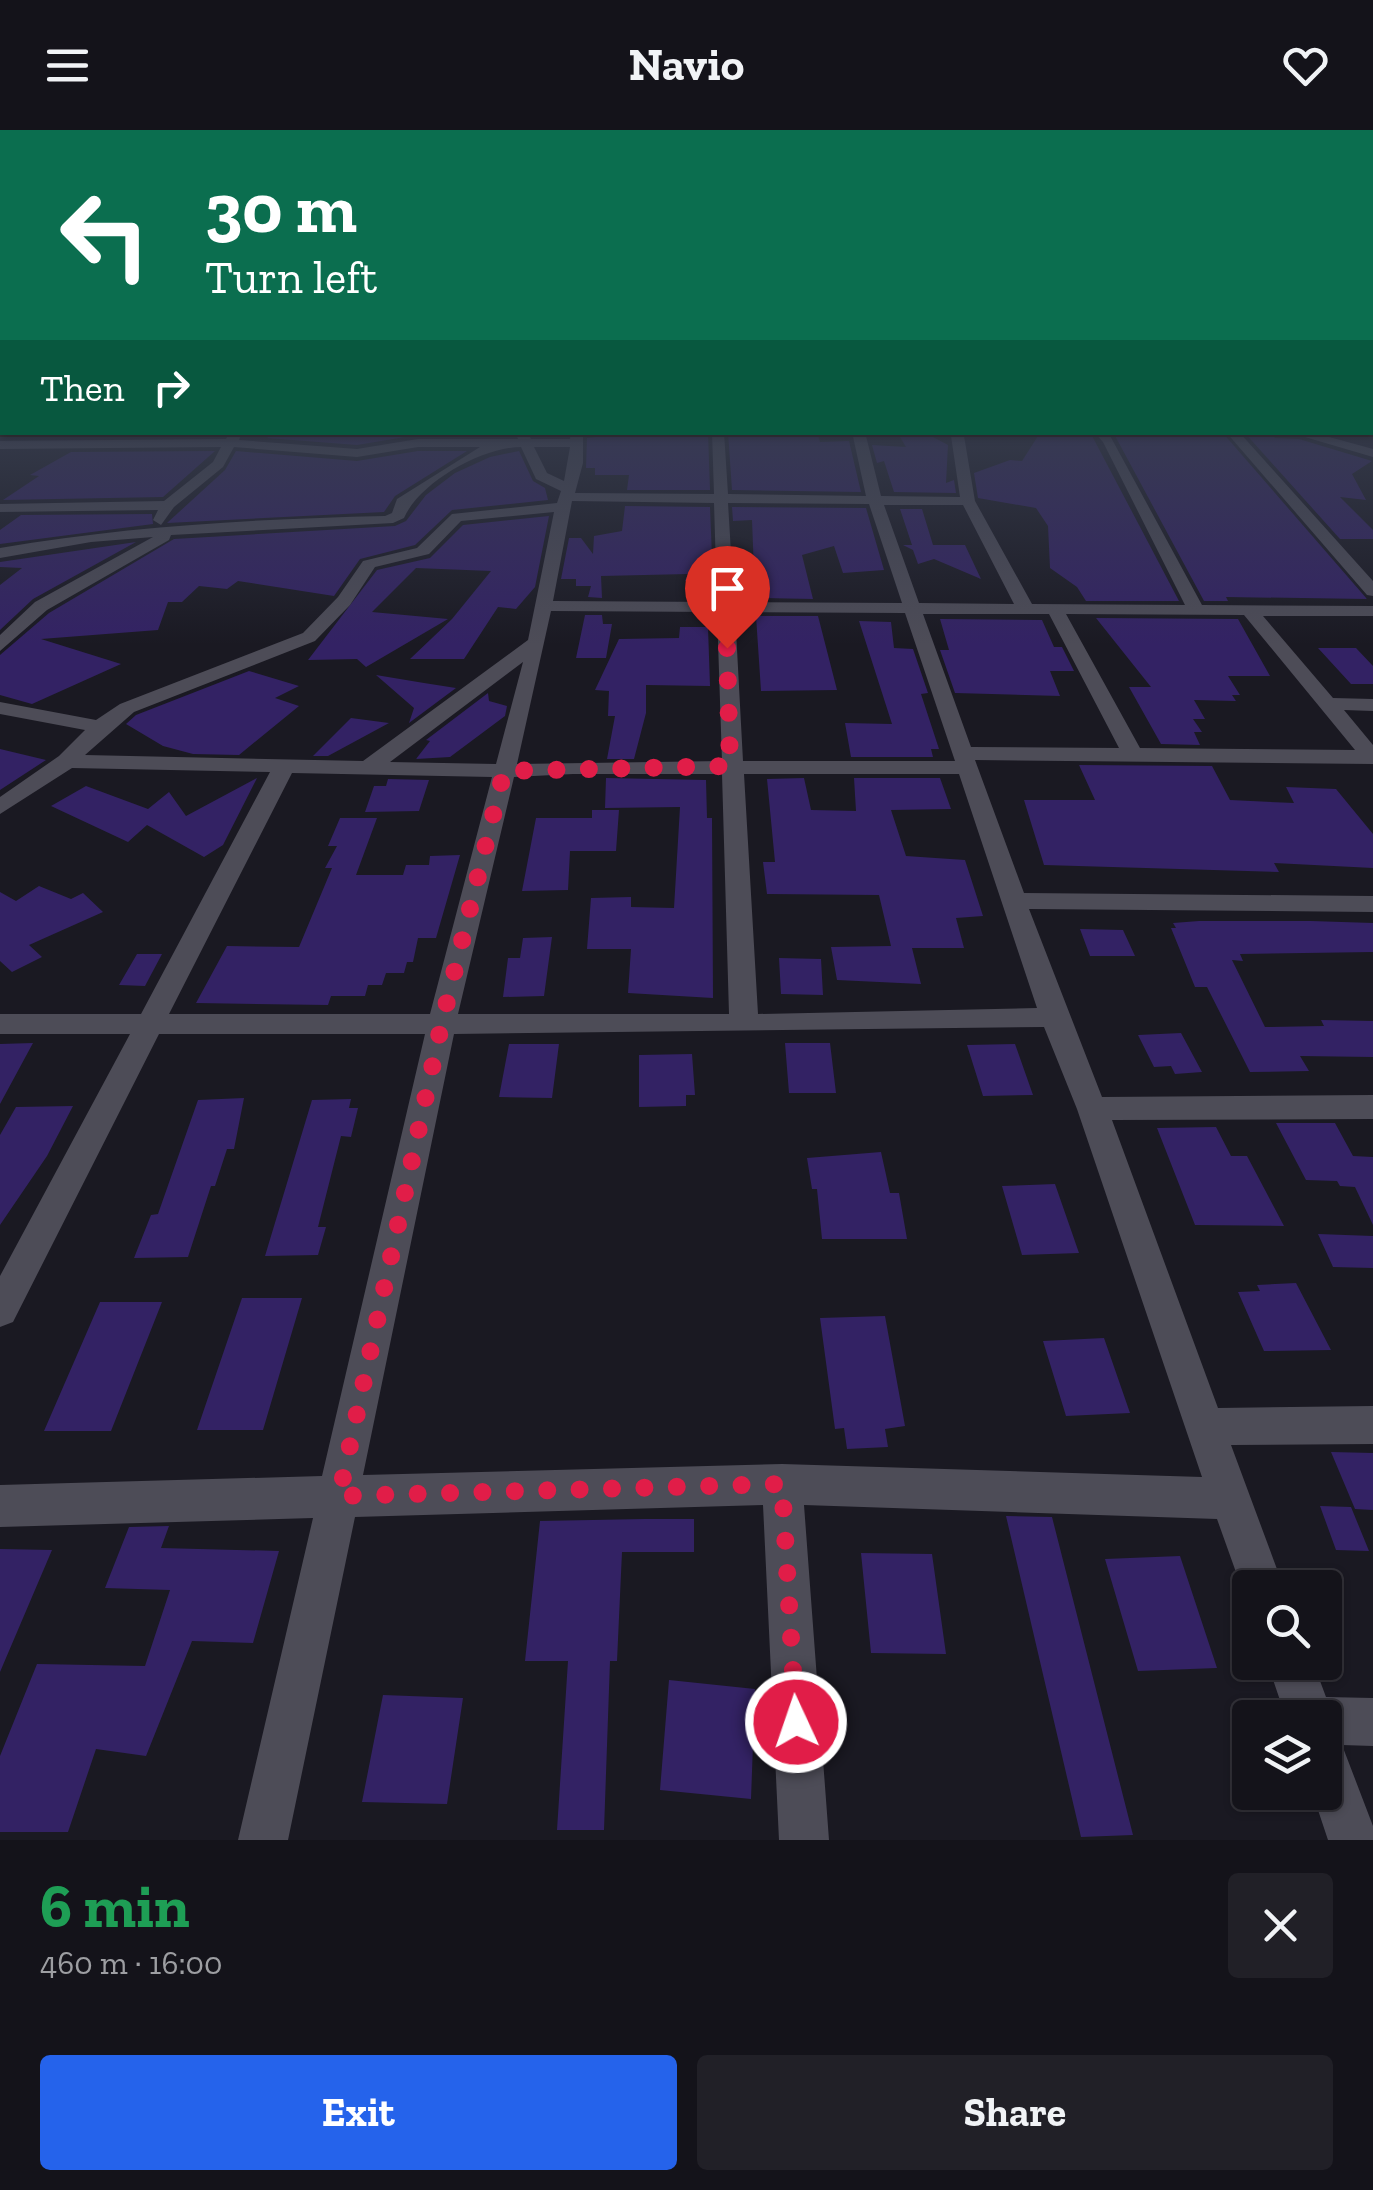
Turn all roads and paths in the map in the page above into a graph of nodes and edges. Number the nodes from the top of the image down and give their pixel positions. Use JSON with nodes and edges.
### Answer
{"nodes":[{"id":1,"x":193,"y":485,"type":"edge"},
{"id":2,"x":427,"y":485,"type":"edge"},
{"id":3,"x":551,"y":485,"type":"edge"},
{"id":4,"x":568,"y":485,"type":"edge"},
{"id":5,"x":720,"y":485,"type":"edge"},
{"id":6,"x":871,"y":485,"type":"edge"},
{"id":7,"x":965,"y":485,"type":"edge"},
{"id":8,"x":1132,"y":485,"type":"edge"},
{"id":9,"x":1279,"y":485,"type":"edge"},
{"id":10,"x":566,"y":498,"type":"junction"},
{"id":11,"x":720,"y":500,"type":"junction"},
{"id":12,"x":875,"y":501,"type":"junction"},
{"id":13,"x":968,"y":501,"type":"junction"},
{"id":14,"x":168,"y":505,"type":"junction"},
{"id":15,"x":0,"y":508,"type":"edge"},
{"id":16,"x":162,"y":534,"type":"junction"},
{"id":17,"x":0,"y":552,"type":"edge"},
{"id":18,"x":1373,"y":591,"type":"edge"},
{"id":19,"x":545,"y":606,"type":"junction"},
{"id":20,"x":726,"y":608,"type":"junction"},
{"id":21,"x":1026,"y":608,"type":"junction"},
{"id":22,"x":1054,"y":608,"type":"junction"},
{"id":23,"x":914,"y":609,"type":"junction"},
{"id":24,"x":1373,"y":611,"type":"edge"},
{"id":25,"x":1197,"y":612,"type":"junction"},
{"id":26,"x":1251,"y":613,"type":"junction"},
{"id":27,"x":537,"y":642,"type":"junction"},
{"id":28,"x":0,"y":645,"type":"edge"},
{"id":29,"x":1328,"y":704,"type":"junction"},
{"id":30,"x":1373,"y":705,"type":"edge"},
{"id":31,"x":0,"y":708,"type":"edge"},
{"id":32,"x":100,"y":727,"type":"junction"},
{"id":33,"x":1133,"y":755,"type":"junction"},
{"id":34,"x":1373,"y":758,"type":"edge"},
{"id":35,"x":966,"y":760,"type":"junction"},
{"id":36,"x":66,"y":761,"type":"junction"},
{"id":37,"x":730,"y":766,"type":"junction"},
{"id":38,"x":283,"y":769,"type":"junction"},
{"id":39,"x":365,"y":770,"type":"junction"},
{"id":40,"x":504,"y":771,"type":"junction"},
{"id":41,"x":0,"y":807,"type":"edge"},
{"id":42,"x":1016,"y":901,"type":"junction"},
{"id":43,"x":1373,"y":904,"type":"edge"},
{"id":44,"x":1054,"y":1017,"type":"junction"},
{"id":45,"x":442,"y":1022,"type":"junction"},
{"id":46,"x":0,"y":1024,"type":"edge"},
{"id":47,"x":744,"y":1024,"type":"junction"},
{"id":48,"x":146,"y":1027,"type":"junction"},
{"id":49,"x":1373,"y":1106,"type":"edge"},
{"id":50,"x":1092,"y":1109,"type":"junction"},
{"id":51,"x":0,"y":1311,"type":"edge"},
{"id":52,"x":1373,"y":1426,"type":"edge"},
{"id":53,"x":1206,"y":1427,"type":"junction"},
{"id":54,"x":782,"y":1484,"type":"junction"},
{"id":55,"x":339,"y":1496,"type":"junction"},
{"id":56,"x":1230,"y":1499,"type":"junction"},
{"id":57,"x":0,"y":1506,"type":"edge"},
{"id":58,"x":1256,"y":1570,"type":"edge"},
{"id":59,"x":1342,"y":1721,"type":"edge"},
{"id":60,"x":1373,"y":1722,"type":"edge"},
{"id":61,"x":1342,"y":1809,"type":"edge"},
{"id":62,"x":263,"y":1840,"type":"edge"},
{"id":63,"x":804,"y":1840,"type":"edge"},
{"id":64,"x":1353,"y":1840,"type":"edge"}],
"edges":[{"from":1,"to":14,"type":"street"},
{"from":2,"to":16,"type":"street"},
{"from":3,"to":10,"type":"street"},
{"from":4,"to":10,"type":"street"},
{"from":5,"to":11,"type":"street"},
{"from":6,"to":12,"type":"street"},
{"from":7,"to":13,"type":"street"},
{"from":8,"to":25,"type":"street"},
{"from":9,"to":18,"type":"street"},
{"from":10,"to":11,"type":"street"},
{"from":10,"to":19,"type":"street"},
{"from":10,"to":32,"type":"street"},
{"from":11,"to":12,"type":"street"},
{"from":11,"to":20,"type":"street"},
{"from":12,"to":13,"type":"street"},
{"from":12,"to":23,"type":"street"},
{"from":13,"to":21,"type":"street"},
{"from":14,"to":15,"type":"street"},
{"from":14,"to":16,"type":"street"},
{"from":16,"to":17,"type":"street"},
{"from":16,"to":28,"type":"street"},
{"from":19,"to":20,"type":"street"},
{"from":19,"to":27,"type":"street"},
{"from":20,"to":23,"type":"street"},
{"from":20,"to":37,"type":"street"},
{"from":21,"to":22,"type":"street"},
{"from":21,"to":23,"type":"street"},
{"from":22,"to":25,"type":"street"},
{"from":22,"to":33,"type":"street"},
{"from":23,"to":35,"type":"street"},
{"from":24,"to":26,"type":"street"},
{"from":25,"to":26,"type":"street"},
{"from":26,"to":29,"type":"street"},
{"from":27,"to":39,"type":"street"},
{"from":27,"to":40,"type":"street"},
{"from":29,"to":30,"type":"street"},
{"from":29,"to":34,"type":"street"},
{"from":31,"to":32,"type":"street"},
{"from":32,"to":36,"type":"street"},
{"from":33,"to":34,"type":"street"},
{"from":33,"to":35,"type":"street"},
{"from":35,"to":37,"type":"street"},
{"from":35,"to":42,"type":"street"},
{"from":36,"to":38,"type":"street"},
{"from":36,"to":41,"type":"street"},
{"from":37,"to":40,"type":"street"},
{"from":37,"to":47,"type":"street"},
{"from":38,"to":39,"type":"street"},
{"from":38,"to":48,"type":"street"},
{"from":39,"to":40,"type":"street"},
{"from":40,"to":45,"type":"street"},
{"from":42,"to":43,"type":"street"},
{"from":42,"to":44,"type":"street"},
{"from":44,"to":47,"type":"street"},
{"from":44,"to":50,"type":"street"},
{"from":45,"to":47,"type":"street"},
{"from":45,"to":48,"type":"street"},
{"from":45,"to":55,"type":"street"},
{"from":46,"to":48,"type":"street"},
{"from":48,"to":51,"type":"street"},
{"from":49,"to":50,"type":"street"},
{"from":50,"to":53,"type":"street"},
{"from":52,"to":53,"type":"street"},
{"from":53,"to":56,"type":"street"},
{"from":54,"to":55,"type":"street"},
{"from":54,"to":56,"type":"street"},
{"from":54,"to":63,"type":"street"},
{"from":55,"to":57,"type":"street"},
{"from":55,"to":62,"type":"street"},
{"from":56,"to":58,"type":"street"},
{"from":59,"to":60,"type":"street"},
{"from":61,"to":64,"type":"street"}]}
